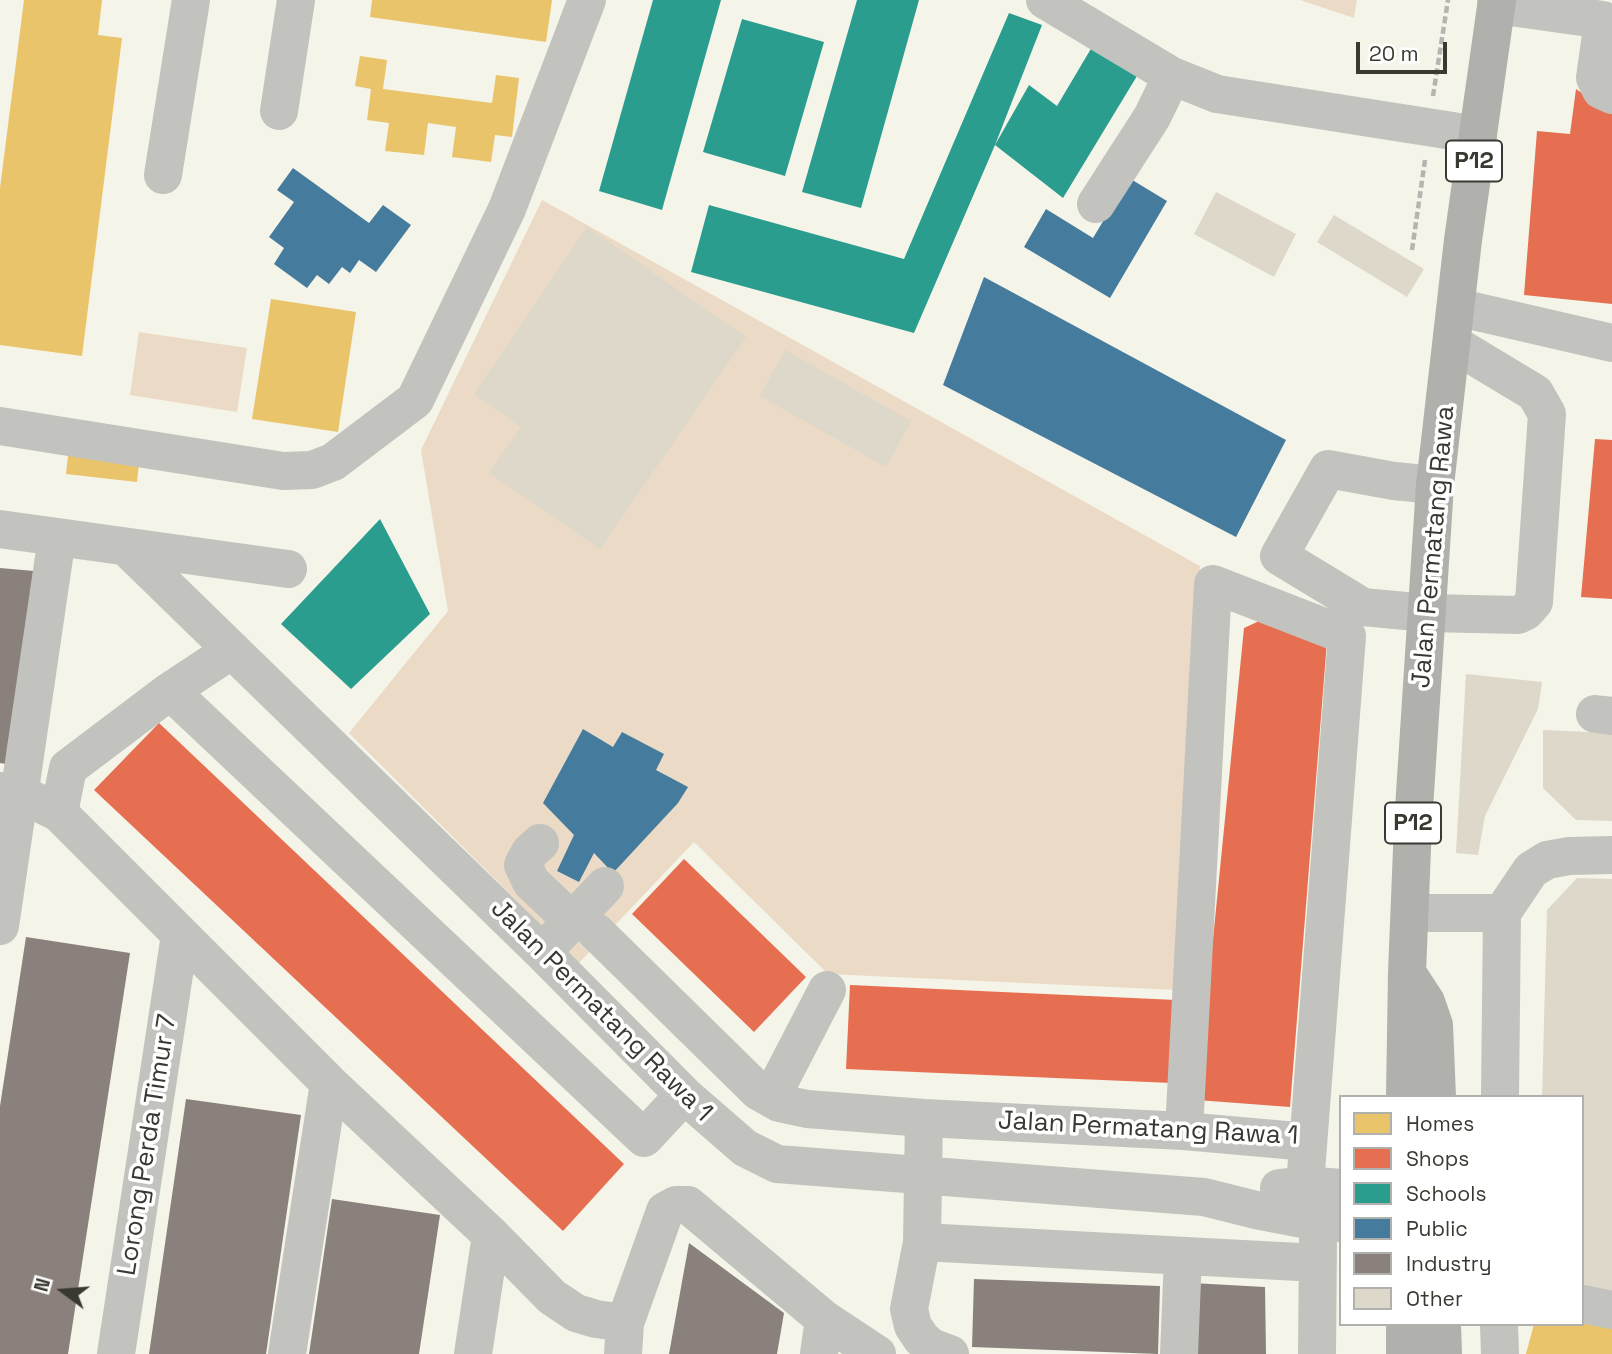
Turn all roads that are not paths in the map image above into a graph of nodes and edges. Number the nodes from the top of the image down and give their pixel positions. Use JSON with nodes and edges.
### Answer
{"nodes":[{"id":1,"x":191,"y":0,"type":"edge"},
{"id":2,"x":296,"y":0,"type":"edge"},
{"id":3,"x":587,"y":0,"type":"edge"},
{"id":4,"x":1045,"y":0,"type":"edge"},
{"id":5,"x":1497,"y":2,"type":"edge"},
{"id":6,"x":1605,"y":10,"type":"edge"},
{"id":7,"x":1172,"y":76,"type":"junction"},
{"id":8,"x":1612,"y":95,"type":"edge"},
{"id":9,"x":279,"y":111,"type":"dead end"},
{"id":10,"x":1478,"y":135,"type":"junction"},
{"id":11,"x":163,"y":175,"type":"dead end"},
{"id":12,"x":1096,"y":204,"type":"dead end"},
{"id":13,"x":1454,"y":325,"type":"junction"},
{"id":14,"x":1612,"y":343,"type":"edge"},
{"id":15,"x":0,"y":426,"type":"edge"},
{"id":16,"x":1435,"y":485,"type":"junction"},
{"id":17,"x":0,"y":529,"type":"edge"},
{"id":18,"x":57,"y":537,"type":"junction"},
{"id":19,"x":126,"y":547,"type":"junction"},
{"id":20,"x":288,"y":569,"type":"dead end"},
{"id":21,"x":1427,"y":613,"type":"junction"},
{"id":22,"x":232,"y":650,"type":"junction"},
{"id":23,"x":170,"y":691,"type":"junction"},
{"id":24,"x":10,"y":792,"type":"edge"},
{"id":25,"x":59,"y":813,"type":"junction"},
{"id":26,"x":540,"y":843,"type":"dead end"},
{"id":27,"x":1612,"y":855,"type":"edge"},
{"id":28,"x":605,"y":886,"type":"dead end"},
{"id":29,"x":1410,"y":913,"type":"junction"},
{"id":30,"x":1502,"y":913,"type":"junction"},
{"id":31,"x":0,"y":926,"type":"edge"},
{"id":32,"x":584,"y":927,"type":"junction"},
{"id":33,"x":180,"y":935,"type":"junction"},
{"id":34,"x":542,"y":952,"type":"junction"},
{"id":35,"x":1417,"y":987,"type":"junction"},
{"id":36,"x":827,"y":990,"type":"dead end"},
{"id":37,"x":695,"y":1028,"type":"junction"},
{"id":38,"x":657,"y":1067,"type":"junction"},
{"id":39,"x":329,"y":1083,"type":"junction"},
{"id":40,"x":684,"y":1095,"type":"junction"},
{"id":41,"x":1405,"y":1095,"type":"edge"},
{"id":42,"x":1437,"y":1095,"type":"edge"},
{"id":43,"x":1500,"y":1095,"type":"edge"},
{"id":44,"x":771,"y":1098,"type":"junction"},
{"id":45,"x":924,"y":1118,"type":"junction"},
{"id":46,"x":1184,"y":1130,"type":"junction"},
{"id":47,"x":1308,"y":1142,"type":"junction"},
{"id":48,"x":923,"y":1175,"type":"junction"},
{"id":49,"x":1323,"y":1186,"type":"edge"},
{"id":50,"x":1204,"y":1197,"type":"junction"},
{"id":51,"x":1329,"y":1222,"type":"edge"},
{"id":52,"x":491,"y":1235,"type":"junction"},
{"id":53,"x":922,"y":1242,"type":"junction"},
{"id":54,"x":1183,"y":1256,"type":"junction"},
{"id":55,"x":1318,"y":1263,"type":"junction"},
{"id":56,"x":1584,"y":1304,"type":"edge"},
{"id":57,"x":1612,"y":1310,"type":"edge"},
{"id":58,"x":1405,"y":1326,"type":"edge"},
{"id":59,"x":1442,"y":1326,"type":"edge"},
{"id":60,"x":1499,"y":1326,"type":"edge"},
{"id":61,"x":822,"y":1337,"type":"edge"},
{"id":62,"x":624,"y":1338,"type":"edge"},
{"id":63,"x":116,"y":1354,"type":"edge"},
{"id":64,"x":287,"y":1354,"type":"edge"},
{"id":65,"x":473,"y":1354,"type":"edge"},
{"id":66,"x":877,"y":1354,"type":"edge"},
{"id":67,"x":950,"y":1354,"type":"edge"},
{"id":68,"x":1179,"y":1354,"type":"edge"},
{"id":69,"x":1317,"y":1354,"type":"edge"},
{"id":70,"x":1405,"y":1354,"type":"edge"},
{"id":71,"x":1443,"y":1354,"type":"edge"},
{"id":72,"x":1500,"y":1354,"type":"edge"}],
"edges":[{"from":1,"to":11,"type":"street"},
{"from":2,"to":9,"type":"street"},
{"from":3,"to":15,"type":"street"},
{"from":4,"to":7,"type":"street"},
{"from":5,"to":6,"type":"street"},
{"from":5,"to":10,"type":"main road","name":"Jalan Permatang Rawa","number":"P12"},
{"from":6,"to":8,"type":"street"},
{"from":7,"to":10,"type":"street"},
{"from":7,"to":12,"type":"street"},
{"from":10,"to":13,"type":"main road","name":"Jalan Permatang Rawa","number":"P12"},
{"from":13,"to":14,"type":"street"},
{"from":13,"to":16,"type":"main road","name":"Jalan Permatang Rawa","number":"P12"},
{"from":13,"to":21,"type":"street"},
{"from":16,"to":21,"type":"main road","name":"Jalan Permatang Rawa","number":"P12"},
{"from":16,"to":21,"type":"street"},
{"from":17,"to":18,"type":"street"},
{"from":18,"to":19,"type":"street"},
{"from":18,"to":24,"type":"street"},
{"from":19,"to":20,"type":"street"},
{"from":19,"to":22,"type":"street","name":"Jalan Permatang Rawa 1"},
{"from":21,"to":29,"type":"main road","name":"Jalan Permatang Rawa","number":"P12"},
{"from":22,"to":23,"type":"street"},
{"from":22,"to":34,"type":"street","name":"Jalan Permatang Rawa 1"},
{"from":23,"to":25,"type":"street"},
{"from":23,"to":40,"type":"street"},
{"from":24,"to":25,"type":"street"},
{"from":24,"to":31,"type":"street"},
{"from":25,"to":33,"type":"street"},
{"from":26,"to":32,"type":"street","name":"Jalan Permatang Rawa 1"},
{"from":27,"to":30,"type":"street"},
{"from":28,"to":32,"type":"street"},
{"from":29,"to":30,"type":"street"},
{"from":29,"to":35,"type":"main road","name":"Jalan Permatang Rawa","number":"P12"},
{"from":30,"to":43,"type":"street"},
{"from":32,"to":34,"type":"street"},
{"from":32,"to":37,"type":"street","name":"Jalan Permatang Rawa 1"},
{"from":33,"to":39,"type":"street"},
{"from":33,"to":63,"type":"street","name":"Lorong Perda Timur 7"},
{"from":34,"to":38,"type":"street","name":"Jalan Permatang Rawa 1"},
{"from":35,"to":41,"type":"main road","name":"Jalan Permatang Rawa","number":"P12"},
{"from":35,"to":42,"type":"main road"},
{"from":36,"to":44,"type":"street"},
{"from":37,"to":38,"type":"street"},
{"from":37,"to":44,"type":"street","name":"Jalan Permatang Rawa 1"},
{"from":38,"to":40,"type":"street","name":"Jalan Permatang Rawa 1"},
{"from":39,"to":52,"type":"street"},
{"from":39,"to":64,"type":"street"},
{"from":40,"to":48,"type":"street","name":"Jalan Permatang Rawa 1"},
{"from":44,"to":45,"type":"street","name":"Jalan Permatang Rawa 1"},
{"from":45,"to":46,"type":"street","name":"Jalan Permatang Rawa 1"},
{"from":45,"to":48,"type":"street"},
{"from":46,"to":47,"type":"street","name":"Jalan Permatang Rawa 1"},
{"from":46,"to":47,"type":"street","name":"Jalan Permatang Rawa 1"},
{"from":47,"to":49,"type":"street"},
{"from":48,"to":50,"type":"street","name":"Jalan Permatang Rawa 1"},
{"from":48,"to":53,"type":"street"},
{"from":49,"to":50,"type":"street","name":"Jalan Permatang Rawa 1"},
{"from":50,"to":51,"type":"street","name":"Jalan Permatang Rawa 1"},
{"from":51,"to":55,"type":"street"},
{"from":52,"to":62,"type":"street"},
{"from":52,"to":65,"type":"street"},
{"from":53,"to":54,"type":"street"},
{"from":53,"to":67,"type":"street"},
{"from":54,"to":55,"type":"street"},
{"from":54,"to":68,"type":"street"},
{"from":55,"to":69,"type":"street"},
{"from":56,"to":57,"type":"street"},
{"from":58,"to":70,"type":"main road"},
{"from":59,"to":71,"type":"main road"},
{"from":60,"to":72,"type":"street"},
{"from":61,"to":62,"type":"street"},
{"from":61,"to":66,"type":"street"}]}
